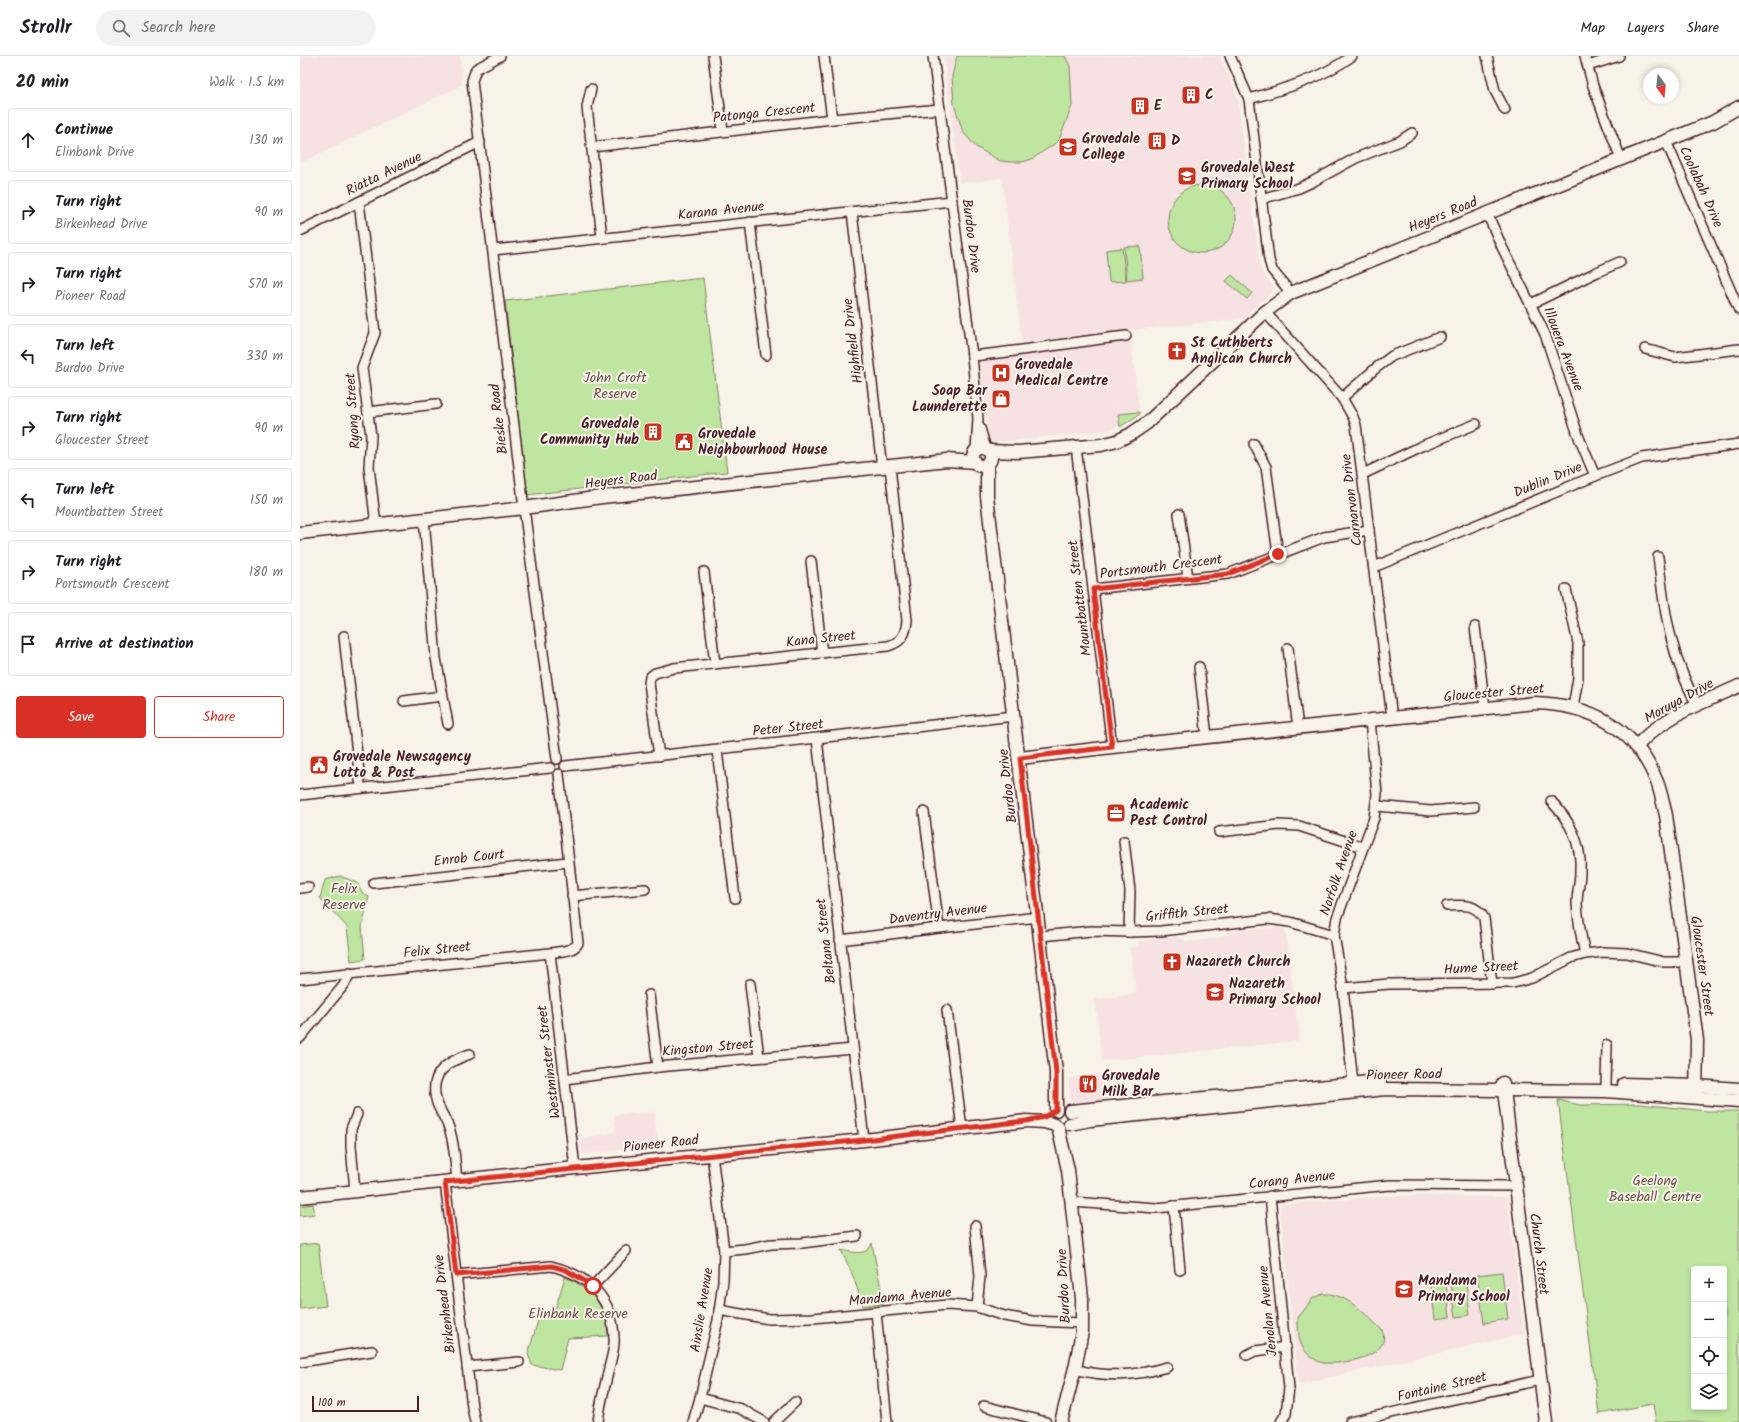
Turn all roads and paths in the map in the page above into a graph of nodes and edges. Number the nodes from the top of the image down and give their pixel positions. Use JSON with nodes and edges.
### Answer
{"nodes":[{"id":1,"x":500,"y":56,"type":"edge"},
{"id":2,"x":713,"y":56,"type":"edge"},
{"id":3,"x":824,"y":56,"type":"edge"},
{"id":4,"x":933,"y":56,"type":"edge"},
{"id":5,"x":1230,"y":56,"type":"edge"},
{"id":6,"x":1352,"y":56,"type":"edge"},
{"id":7,"x":1487,"y":56,"type":"edge"},
{"id":8,"x":1585,"y":56,"type":"edge"},
{"id":9,"x":1619,"y":56,"type":"edge"},
{"id":10,"x":1588,"y":66,"type":"junction"},
{"id":11,"x":591,"y":89,"type":"dead end"},
{"id":12,"x":1249,"y":99,"type":"junction"},
{"id":13,"x":1739,"y":107,"type":"edge"},
{"id":14,"x":940,"y":109,"type":"junction"},
{"id":15,"x":1505,"y":110,"type":"dead end"},
{"id":16,"x":832,"y":119,"type":"junction"},
{"id":17,"x":722,"y":131,"type":"junction"},
{"id":18,"x":1412,"y":133,"type":"dead end"},
{"id":19,"x":1666,"y":141,"type":"junction"},
{"id":20,"x":480,"y":142,"type":"junction"},
{"id":21,"x":592,"y":147,"type":"junction"},
{"id":22,"x":1621,"y":159,"type":"junction"},
{"id":23,"x":1261,"y":199,"type":"junction"},
{"id":24,"x":952,"y":201,"type":"junction"},
{"id":25,"x":359,"y":202,"type":"junction"},
{"id":26,"x":852,"y":212,"type":"junction"},
{"id":27,"x":1487,"y":213,"type":"junction"},
{"id":28,"x":750,"y":222,"type":"junction"},
{"id":29,"x":300,"y":231,"type":"edge"},
{"id":30,"x":602,"y":237,"type":"junction"},
{"id":31,"x":493,"y":250,"type":"junction"},
{"id":32,"x":1620,"y":262,"type":"dead end"},
{"id":33,"x":1735,"y":290,"type":"edge"},
{"id":34,"x":1291,"y":294,"type":"junction"},
{"id":35,"x":1531,"y":304,"type":"junction"},
{"id":36,"x":1739,"y":310,"type":"edge"},
{"id":37,"x":1265,"y":312,"type":"junction"},
{"id":38,"x":1126,"y":336,"type":"dead end"},
{"id":39,"x":1440,"y":337,"type":"dead end"},
{"id":40,"x":1645,"y":349,"type":"dead end"},
{"id":41,"x":1739,"y":349,"type":"edge"},
{"id":42,"x":766,"y":355,"type":"dead end"},
{"id":43,"x":972,"y":356,"type":"junction"},
{"id":44,"x":1342,"y":398,"type":"junction"},
{"id":45,"x":436,"y":404,"type":"dead end"},
{"id":46,"x":368,"y":412,"type":"junction"},
{"id":47,"x":1476,"y":424,"type":"dead end"},
{"id":48,"x":1254,"y":444,"type":"dead end"},
{"id":49,"x":1739,"y":444,"type":"edge"},
{"id":50,"x":1078,"y":446,"type":"junction"},
{"id":51,"x":982,"y":457,"type":"junction"},
{"id":52,"x":886,"y":467,"type":"junction"},
{"id":53,"x":1363,"y":474,"type":"junction"},
{"id":54,"x":1595,"y":476,"type":"junction"},
{"id":55,"x":524,"y":508,"type":"junction"},
{"id":56,"x":1179,"y":514,"type":"dead end"},
{"id":57,"x":424,"y":519,"type":"junction"},
{"id":58,"x":376,"y":525,"type":"junction"},
{"id":59,"x":1369,"y":530,"type":"junction"},
{"id":60,"x":300,"y":533,"type":"edge"},
{"id":61,"x":1278,"y":554,"type":"junction"},
{"id":62,"x":1658,"y":557,"type":"dead end"},
{"id":63,"x":811,"y":561,"type":"dead end"},
{"id":64,"x":1374,"y":566,"type":"junction"},
{"id":65,"x":704,"y":572,"type":"dead end"},
{"id":66,"x":1188,"y":578,"type":"junction"},
{"id":67,"x":1093,"y":589,"type":"junction"},
{"id":68,"x":1566,"y":589,"type":"dead end"},
{"id":69,"x":1475,"y":627,"type":"dead end"},
{"id":70,"x":344,"y":636,"type":"dead end"},
{"id":71,"x":1288,"y":648,"type":"dead end"},
{"id":72,"x":822,"y":653,"type":"junction"},
{"id":73,"x":715,"y":664,"type":"junction"},
{"id":74,"x":1199,"y":667,"type":"dead end"},
{"id":75,"x":1739,"y":686,"type":"edge"},
{"id":76,"x":442,"y":696,"type":"junction"},
{"id":77,"x":404,"y":701,"type":"dead end"},
{"id":78,"x":1697,"y":705,"type":"junction"},
{"id":79,"x":1573,"y":707,"type":"junction"},
{"id":80,"x":1485,"y":708,"type":"junction"},
{"id":81,"x":1014,"y":716,"type":"junction"},
{"id":82,"x":1392,"y":718,"type":"junction"},
{"id":83,"x":1370,"y":720,"type":"junction"},
{"id":84,"x":448,"y":724,"type":"dead end"},
{"id":85,"x":1298,"y":728,"type":"junction"},
{"id":86,"x":1207,"y":737,"type":"junction"},
{"id":87,"x":816,"y":739,"type":"junction"},
{"id":88,"x":1637,"y":746,"type":"junction"},
{"id":89,"x":1112,"y":747,"type":"junction"},
{"id":90,"x":717,"y":750,"type":"junction"},
{"id":91,"x":659,"y":756,"type":"junction"},
{"id":92,"x":1020,"y":758,"type":"junction"},
{"id":93,"x":557,"y":759,"type":"junction"},
{"id":94,"x":565,"y":766,"type":"junction"},
{"id":95,"x":550,"y":768,"type":"junction"},
{"id":96,"x":559,"y":774,"type":"junction"},
{"id":97,"x":360,"y":781,"type":"dead end"},
{"id":98,"x":300,"y":795,"type":"edge"},
{"id":99,"x":1551,"y":801,"type":"dead end"},
{"id":100,"x":1377,"y":806,"type":"junction"},
{"id":101,"x":1474,"y":807,"type":"dead end"},
{"id":102,"x":924,"y":812,"type":"dead end"},
{"id":103,"x":1219,"y":832,"type":"dead end"},
{"id":104,"x":1124,"y":842,"type":"dead end"},
{"id":105,"x":1363,"y":847,"type":"junction"},
{"id":106,"x":568,"y":862,"type":"junction"},
{"id":107,"x":374,"y":883,"type":"dead end"},
{"id":108,"x":645,"y":889,"type":"dead end"},
{"id":109,"x":572,"y":896,"type":"junction"},
{"id":110,"x":735,"y":898,"type":"dead end"},
{"id":111,"x":1447,"y":906,"type":"dead end"},
{"id":112,"x":1039,"y":918,"type":"junction"},
{"id":113,"x":939,"y":928,"type":"junction"},
{"id":114,"x":1129,"y":932,"type":"junction"},
{"id":115,"x":1334,"y":935,"type":"junction"},
{"id":116,"x":1041,"y":936,"type":"junction"},
{"id":117,"x":840,"y":940,"type":"junction"},
{"id":118,"x":550,"y":953,"type":"junction"},
{"id":119,"x":1585,"y":954,"type":"junction"},
{"id":120,"x":1686,"y":962,"type":"junction"},
{"id":121,"x":350,"y":974,"type":"junction"},
{"id":122,"x":300,"y":979,"type":"edge"},
{"id":123,"x":750,"y":984,"type":"dead end"},
{"id":124,"x":1492,"y":984,"type":"junction"},
{"id":125,"x":1343,"y":988,"type":"junction"},
{"id":126,"x":649,"y":995,"type":"dead end"},
{"id":127,"x":947,"y":1010,"type":"dead end"},
{"id":128,"x":300,"y":1038,"type":"edge"},
{"id":129,"x":1607,"y":1045,"type":"dead end"},
{"id":130,"x":853,"y":1049,"type":"junction"},
{"id":131,"x":470,"y":1054,"type":"dead end"},
{"id":132,"x":759,"y":1057,"type":"junction"},
{"id":133,"x":658,"y":1067,"type":"junction"},
{"id":134,"x":565,"y":1079,"type":"junction"},
{"id":135,"x":1503,"y":1086,"type":"junction"},
{"id":136,"x":1354,"y":1087,"type":"junction"},
{"id":137,"x":1606,"y":1088,"type":"junction"},
{"id":138,"x":1739,"y":1089,"type":"edge"},
{"id":139,"x":1696,"y":1091,"type":"junction"},
{"id":140,"x":1739,"y":1101,"type":"edge"},
{"id":141,"x":1062,"y":1110,"type":"junction"},
{"id":142,"x":356,"y":1114,"type":"dead end"},
{"id":143,"x":1026,"y":1121,"type":"junction"},
{"id":144,"x":1063,"y":1126,"type":"junction"},
{"id":145,"x":962,"y":1129,"type":"junction"},
{"id":146,"x":864,"y":1140,"type":"junction"},
{"id":147,"x":712,"y":1154,"type":"junction"},
{"id":148,"x":575,"y":1168,"type":"junction"},
{"id":149,"x":451,"y":1181,"type":"junction"},
{"id":150,"x":1515,"y":1186,"type":"junction"},
{"id":151,"x":356,"y":1191,"type":"junction"},
{"id":152,"x":1270,"y":1196,"type":"junction"},
{"id":153,"x":300,"y":1197,"type":"edge"},
{"id":154,"x":1072,"y":1202,"type":"junction"},
{"id":155,"x":1174,"y":1206,"type":"junction"},
{"id":156,"x":975,"y":1226,"type":"dead end"},
{"id":157,"x":857,"y":1236,"type":"dead end"},
{"id":158,"x":626,"y":1251,"type":"dead end"},
{"id":159,"x":724,"y":1251,"type":"junction"},
{"id":160,"x":1180,"y":1270,"type":"dead end"},
{"id":161,"x":456,"y":1275,"type":"junction"},
{"id":162,"x":593,"y":1286,"type":"junction"},
{"id":163,"x":977,"y":1308,"type":"junction"},
{"id":164,"x":719,"y":1310,"type":"junction"},
{"id":165,"x":876,"y":1312,"type":"junction"},
{"id":166,"x":1082,"y":1323,"type":"junction"},
{"id":167,"x":1286,"y":1347,"type":"junction"},
{"id":168,"x":372,"y":1350,"type":"dead end"},
{"id":169,"x":1247,"y":1356,"type":"dead end"},
{"id":170,"x":300,"y":1362,"type":"edge"},
{"id":171,"x":519,"y":1362,"type":"dead end"},
{"id":172,"x":1167,"y":1367,"type":"dead end"},
{"id":173,"x":467,"y":1368,"type":"junction"},
{"id":174,"x":1074,"y":1368,"type":"junction"},
{"id":175,"x":1540,"y":1380,"type":"junction"},
{"id":176,"x":700,"y":1398,"type":"junction"},
{"id":177,"x":795,"y":1402,"type":"dead end"},
{"id":178,"x":984,"y":1406,"type":"dead end"},
{"id":179,"x":475,"y":1422,"type":"edge"},
{"id":180,"x":598,"y":1422,"type":"edge"},
{"id":181,"x":693,"y":1422,"type":"edge"},
{"id":182,"x":764,"y":1422,"type":"edge"},
{"id":183,"x":774,"y":1422,"type":"edge"},
{"id":184,"x":887,"y":1422,"type":"edge"},
{"id":185,"x":1046,"y":1422,"type":"edge"},
{"id":186,"x":1060,"y":1422,"type":"edge"},
{"id":187,"x":1281,"y":1422,"type":"edge"},
{"id":188,"x":1350,"y":1422,"type":"edge"},
{"id":189,"x":1546,"y":1422,"type":"edge"}],
"edges":[{"from":1,"to":20,"type":"street","name":"Bieske Road"},
{"from":2,"to":17,"type":"street"},
{"from":3,"to":16,"type":"street"},
{"from":4,"to":14,"type":"street","name":"Burdoo Drive"},
{"from":5,"to":12,"type":"street"},
{"from":6,"to":12,"type":"street"},
{"from":7,"to":15,"type":"street"},
{"from":8,"to":10,"type":"street"},
{"from":9,"to":10,"type":"street"},
{"from":10,"to":22,"type":"street"},
{"from":11,"to":21,"type":"street"},
{"from":12,"to":23,"type":"street"},
{"from":13,"to":19,"type":"street","name":"Heyers Road"},
{"from":14,"to":16,"type":"street","name":"Patonga Crescent"},
{"from":14,"to":24,"type":"street","name":"Burdoo Drive"},
{"from":16,"to":17,"type":"street","name":"Patonga Crescent"},
{"from":17,"to":21,"type":"street","name":"Patonga Crescent"},
{"from":18,"to":23,"type":"street"},
{"from":19,"to":22,"type":"street","name":"Heyers Road"},
{"from":19,"to":33,"type":"street","name":"Coolabah Drive"},
{"from":20,"to":25,"type":"street","name":"Riatta Avenue"},
{"from":20,"to":31,"type":"street","name":"Bieske Road"},
{"from":21,"to":30,"type":"street"},
{"from":22,"to":27,"type":"street","name":"Heyers Road"},
{"from":23,"to":34,"type":"street"},
{"from":24,"to":26,"type":"street","name":"Karana Avenue"},
{"from":24,"to":43,"type":"street","name":"Burdoo Drive"},
{"from":25,"to":29,"type":"street","name":"Riatta Avenue"},
{"from":25,"to":46,"type":"street","name":"Ryong Street"},
{"from":26,"to":28,"type":"street","name":"Karana Avenue"},
{"from":26,"to":52,"type":"street","name":"Highfield Drive"},
{"from":27,"to":34,"type":"street","name":"Heyers Road"},
{"from":27,"to":35,"type":"street","name":"Illouera Avenue"},
{"from":28,"to":30,"type":"street","name":"Karana Avenue"},
{"from":28,"to":42,"type":"street"},
{"from":30,"to":31,"type":"street","name":"Karana Avenue"},
{"from":31,"to":55,"type":"street","name":"Bieske Road"},
{"from":32,"to":35,"type":"street"},
{"from":33,"to":36,"type":"street","name":"Coolabah Drive"},
{"from":34,"to":37,"type":"street","name":"Heyers Road"},
{"from":35,"to":54,"type":"street","name":"Illouera Avenue"},
{"from":37,"to":44,"type":"street","name":"Carnarvon Drive"},
{"from":37,"to":50,"type":"street","name":"Heyers Road"},
{"from":38,"to":43,"type":"street"},
{"from":39,"to":44,"type":"street"},
{"from":40,"to":41,"type":"street"},
{"from":43,"to":51,"type":"street","name":"Burdoo Drive"},
{"from":44,"to":53,"type":"street","name":"Carnarvon Drive"},
{"from":45,"to":46,"type":"street"},
{"from":46,"to":58,"type":"street","name":"Ryong Street"},
{"from":47,"to":53,"type":"street"},
{"from":48,"to":61,"type":"street"},
{"from":49,"to":54,"type":"street","name":"Dublin Drive"},
{"from":50,"to":51,"type":"street","name":"Heyers Road"},
{"from":50,"to":67,"type":"street","name":"Mountbatten Street"},
{"from":51,"to":52,"type":"street","name":"Heyers Road"},
{"from":51,"to":81,"type":"street","name":"Burdoo Drive"},
{"from":52,"to":55,"type":"street","name":"Heyers Road"},
{"from":52,"to":72,"type":"street","name":"Kana Street"},
{"from":53,"to":59,"type":"street","name":"Carnarvon Drive"},
{"from":54,"to":64,"type":"street","name":"Dublin Drive"},
{"from":55,"to":57,"type":"street","name":"Heyers Road"},
{"from":55,"to":93,"type":"street","name":"Bieske Road"},
{"from":56,"to":66,"type":"street"},
{"from":57,"to":58,"type":"street","name":"Heyers Road"},
{"from":57,"to":76,"type":"street"},
{"from":58,"to":60,"type":"street","name":"Heyers Road"},
{"from":59,"to":61,"type":"street","name":"Portsmouth Crescent"},
{"from":59,"to":64,"type":"street","name":"Carnarvon Drive"},
{"from":61,"to":66,"type":"street","name":"Portsmouth Crescent"},
{"from":62,"to":78,"type":"street"},
{"from":63,"to":72,"type":"street"},
{"from":64,"to":82,"type":"street","name":"Carnarvon Drive"},
{"from":65,"to":73,"type":"street"},
{"from":66,"to":67,"type":"street","name":"Portsmouth Crescent"},
{"from":67,"to":89,"type":"street","name":"Mountbatten Street"},
{"from":68,"to":79,"type":"street"},
{"from":69,"to":80,"type":"street"},
{"from":70,"to":97,"type":"street"},
{"from":71,"to":85,"type":"street"},
{"from":72,"to":73,"type":"street","name":"Kana Street"},
{"from":73,"to":91,"type":"street","name":"Kana Street"},
{"from":74,"to":86,"type":"street"},
{"from":75,"to":78,"type":"street","name":"Moruya Drive"},
{"from":76,"to":77,"type":"street"},
{"from":76,"to":84,"type":"street"},
{"from":78,"to":88,"type":"street","name":"Moruya Drive"},
{"from":79,"to":80,"type":"street","name":"Gloucester Street"},
{"from":79,"to":88,"type":"street","name":"Gloucester Street"},
{"from":80,"to":82,"type":"street","name":"Gloucester Street"},
{"from":81,"to":87,"type":"street","name":"Peter Street"},
{"from":81,"to":92,"type":"street","name":"Burdoo Drive"},
{"from":82,"to":83,"type":"street","name":"Gloucester Street"},
{"from":83,"to":85,"type":"street","name":"Gloucester Street"},
{"from":83,"to":100,"type":"street","name":"Norfolk Avenue"},
{"from":85,"to":86,"type":"street","name":"Gloucester Street"},
{"from":86,"to":89,"type":"street","name":"Gloucester Street"},
{"from":87,"to":90,"type":"street","name":"Peter Street"},
{"from":87,"to":117,"type":"street","name":"Beltana Street"},
{"from":88,"to":120,"type":"street","name":"Gloucester Street"},
{"from":89,"to":92,"type":"street","name":"Gloucester Street"},
{"from":90,"to":91,"type":"street","name":"Peter Street"},
{"from":90,"to":110,"type":"street"},
{"from":91,"to":94,"type":"street","name":"Peter Street"},
{"from":92,"to":112,"type":"street","name":"Burdoo Drive"},
{"from":93,"to":94,"type":"street"},
{"from":93,"to":95,"type":"street"},
{"from":94,"to":96,"type":"street"},
{"from":95,"to":96,"type":"street"},
{"from":95,"to":98,"type":"street"},
{"from":96,"to":106,"type":"street"},
{"from":99,"to":119,"type":"street"},
{"from":100,"to":101,"type":"street"},
{"from":100,"to":105,"type":"street","name":"Norfolk Avenue"},
{"from":102,"to":113,"type":"street"},
{"from":103,"to":105,"type":"street"},
{"from":104,"to":114,"type":"street"},
{"from":105,"to":115,"type":"street","name":"Norfolk Avenue"},
{"from":106,"to":107,"type":"street","name":"Enrob Court"},
{"from":106,"to":109,"type":"street"},
{"from":108,"to":109,"type":"street"},
{"from":109,"to":118,"type":"street","name":"Felix Street"},
{"from":111,"to":124,"type":"street"},
{"from":112,"to":113,"type":"street","name":"Daventry Avenue"},
{"from":112,"to":116,"type":"street","name":"Burdoo Drive"},
{"from":113,"to":117,"type":"street","name":"Daventry Avenue"},
{"from":114,"to":115,"type":"street","name":"Griffith Street"},
{"from":114,"to":116,"type":"street","name":"Griffith Street"},
{"from":115,"to":125,"type":"street","name":"Norfolk Avenue"},
{"from":116,"to":141,"type":"street","name":"Burdoo Drive"},
{"from":117,"to":130,"type":"street","name":"Beltana Street"},
{"from":118,"to":121,"type":"street","name":"Felix Street"},
{"from":118,"to":134,"type":"street","name":"Westminster Street"},
{"from":119,"to":120,"type":"street","name":"Hume Street"},
{"from":119,"to":124,"type":"street","name":"Hume Street"},
{"from":120,"to":139,"type":"street","name":"Gloucester Street"},
{"from":121,"to":122,"type":"street","name":"Felix Street"},
{"from":121,"to":128,"type":"street"},
{"from":123,"to":132,"type":"street"},
{"from":124,"to":125,"type":"street","name":"Hume Street"},
{"from":125,"to":136,"type":"street","name":"Norfolk Avenue"},
{"from":126,"to":133,"type":"street"},
{"from":127,"to":145,"type":"street"},
{"from":129,"to":137,"type":"street"},
{"from":130,"to":132,"type":"street","name":"Kingston Street"},
{"from":130,"to":146,"type":"street","name":"Beltana Street"},
{"from":131,"to":149,"type":"street","name":"Birkenhead Drive"},
{"from":132,"to":133,"type":"street","name":"Kingston Street"},
{"from":133,"to":134,"type":"street","name":"Kingston Street"},
{"from":134,"to":148,"type":"street","name":"Westminster Street"},
{"from":135,"to":136,"type":"street","name":"Pioneer Road"},
{"from":135,"to":137,"type":"street","name":"Pioneer Road"},
{"from":135,"to":150,"type":"street","name":"Church Street"},
{"from":136,"to":141,"type":"street","name":"Pioneer Road"},
{"from":136,"to":144,"type":"street","name":"Pioneer Road"},
{"from":137,"to":139,"type":"street","name":"Pioneer Road"},
{"from":138,"to":139,"type":"street","name":"Pioneer Road"},
{"from":139,"to":140,"type":"street","name":"Pioneer Road"},
{"from":141,"to":143,"type":"street","name":"Pioneer Road"},
{"from":141,"to":144,"type":"street"},
{"from":141,"to":144,"type":"street"},
{"from":142,"to":151,"type":"street"},
{"from":143,"to":144,"type":"street","name":"Pioneer Road"},
{"from":143,"to":145,"type":"street","name":"Pioneer Road"},
{"from":144,"to":154,"type":"street","name":"Burdoo Drive"},
{"from":145,"to":146,"type":"street","name":"Pioneer Road"},
{"from":146,"to":147,"type":"street","name":"Pioneer Road"},
{"from":147,"to":148,"type":"street","name":"Pioneer Road"},
{"from":147,"to":159,"type":"street","name":"Ainslie Avenue"},
{"from":148,"to":149,"type":"street","name":"Pioneer Road"},
{"from":149,"to":151,"type":"street","name":"Pioneer Road"},
{"from":149,"to":161,"type":"street","name":"Birkenhead Drive"},
{"from":150,"to":152,"type":"street","name":"Corang Avenue"},
{"from":150,"to":175,"type":"street","name":"Church Street"},
{"from":151,"to":153,"type":"street","name":"Pioneer Road"},
{"from":152,"to":155,"type":"street","name":"Corang Avenue"},
{"from":152,"to":167,"type":"street","name":"Jenolan Avenue"},
{"from":154,"to":155,"type":"street","name":"Corang Avenue"},
{"from":154,"to":166,"type":"street","name":"Burdoo Drive"},
{"from":155,"to":160,"type":"street"},
{"from":156,"to":163,"type":"street"},
{"from":157,"to":159,"type":"street"},
{"from":158,"to":162,"type":"street"},
{"from":159,"to":164,"type":"street","name":"Ainslie Avenue"},
{"from":161,"to":162,"type":"street"},
{"from":161,"to":173,"type":"street","name":"Birkenhead Drive"},
{"from":162,"to":180,"type":"street"},
{"from":163,"to":165,"type":"street","name":"Mandama Avenue"},
{"from":163,"to":166,"type":"street","name":"Mandama Avenue"},
{"from":164,"to":165,"type":"street","name":"Mandama Avenue"},
{"from":164,"to":176,"type":"street","name":"Ainslie Avenue"},
{"from":165,"to":184,"type":"street"},
{"from":166,"to":174,"type":"street","name":"Burdoo Drive"},
{"from":167,"to":169,"type":"street"},
{"from":167,"to":187,"type":"street","name":"Jenolan Avenue"},
{"from":168,"to":170,"type":"street"},
{"from":171,"to":173,"type":"street"},
{"from":172,"to":174,"type":"street"},
{"from":173,"to":179,"type":"street","name":"Birkenhead Drive"},
{"from":174,"to":186,"type":"street","name":"Burdoo Drive"},
{"from":175,"to":188,"type":"street","name":"Fontaine Street"},
{"from":175,"to":189,"type":"street","name":"Church Street"},
{"from":176,"to":181,"type":"street","name":"Ainslie Avenue"},
{"from":176,"to":182,"type":"street"},
{"from":177,"to":183,"type":"street"},
{"from":178,"to":185,"type":"street"}]}
